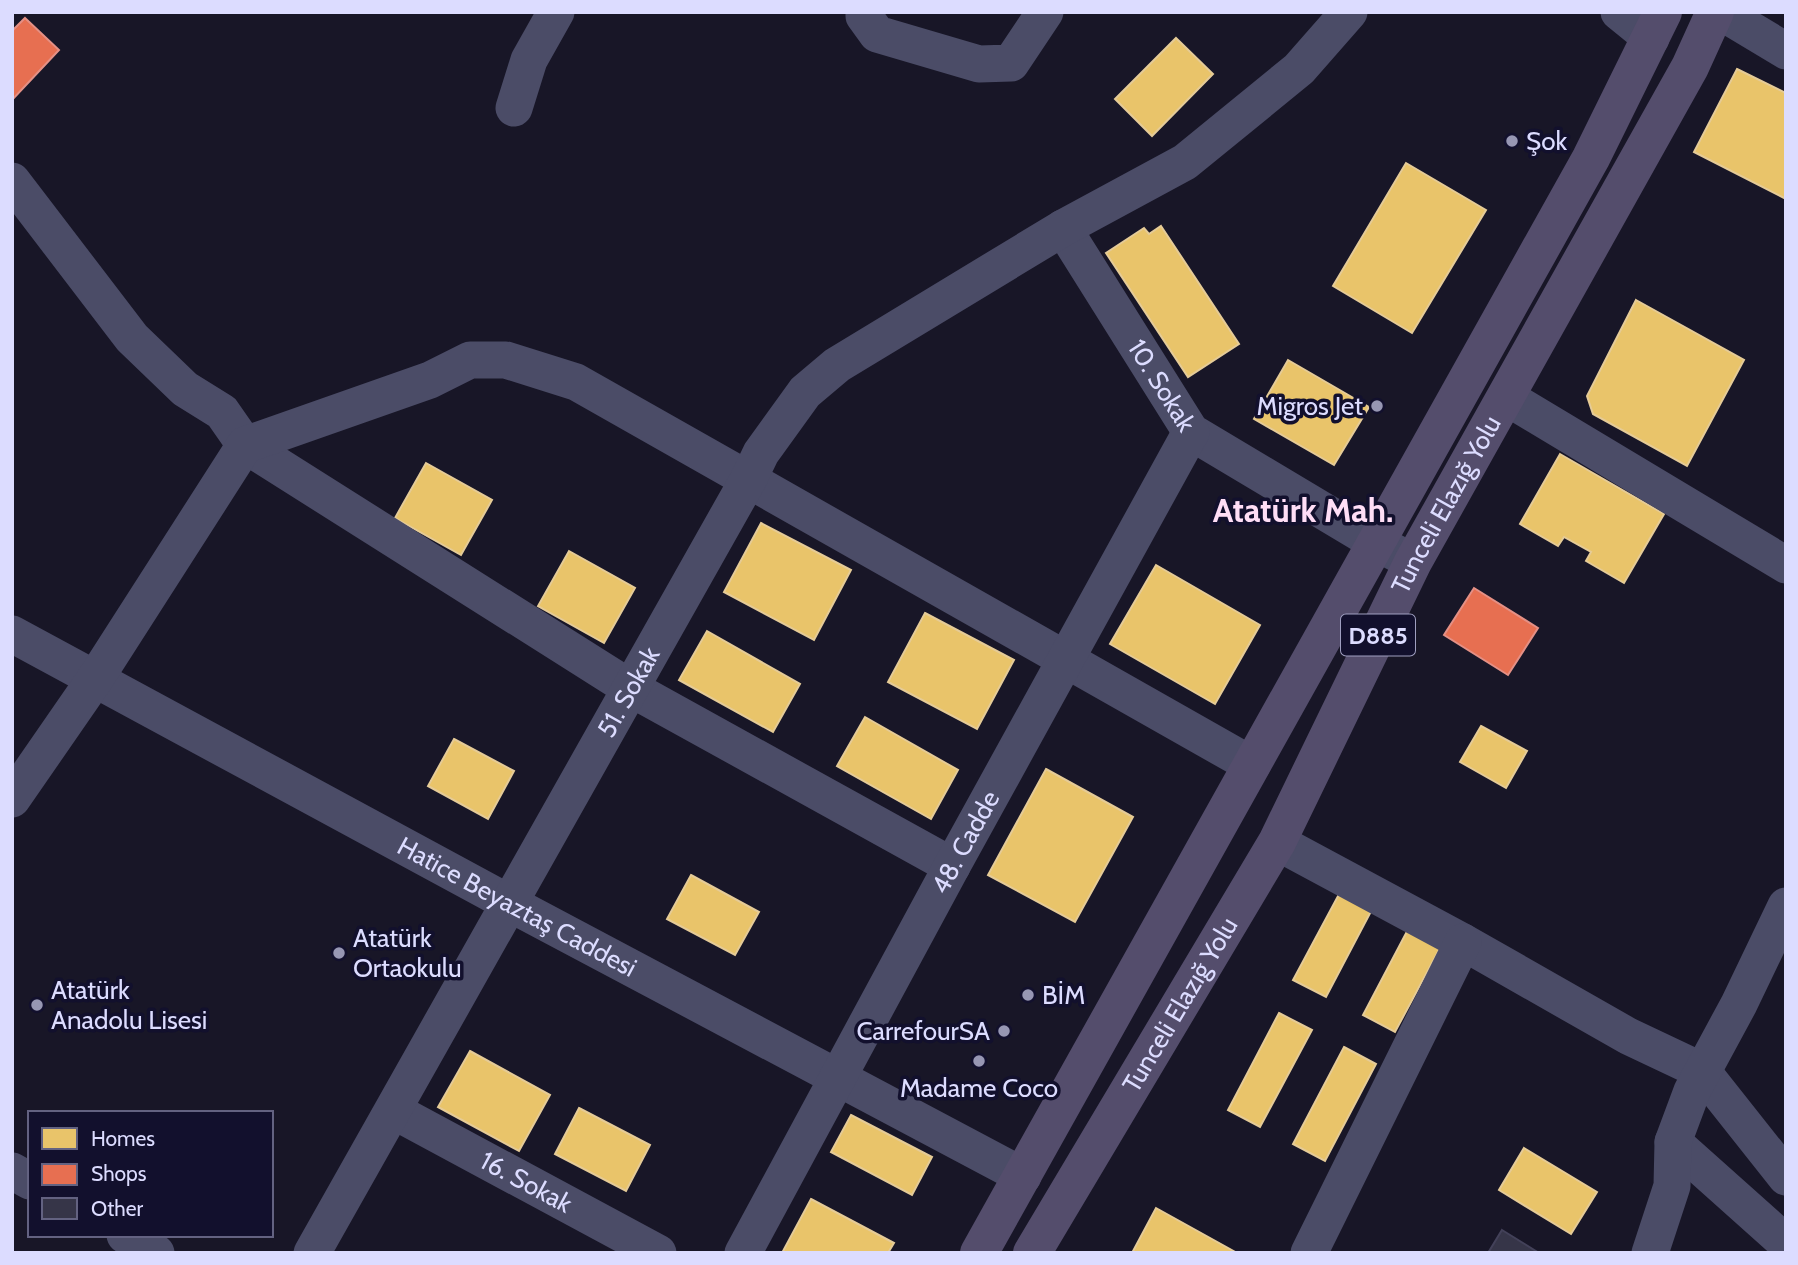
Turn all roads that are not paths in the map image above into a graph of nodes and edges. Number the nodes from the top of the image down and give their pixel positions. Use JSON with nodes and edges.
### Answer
{"nodes":[{"id":1,"x":556,"y":12,"type":"edge"},
{"id":2,"x":864,"y":12,"type":"edge"},
{"id":3,"x":1045,"y":12,"type":"edge"},
{"id":4,"x":1349,"y":12,"type":"edge"},
{"id":5,"x":1619,"y":12,"type":"edge"},
{"id":6,"x":1715,"y":12,"type":"edge"},
{"id":7,"x":1721,"y":12,"type":"edge"},
{"id":8,"x":1657,"y":25,"type":"edge"},
{"id":9,"x":1786,"y":51,"type":"edge"},
{"id":10,"x":514,"y":108,"type":"dead end"},
{"id":11,"x":12,"y":181,"type":"edge"},
{"id":12,"x":1063,"y":228,"type":"junction"},
{"id":13,"x":1506,"y":397,"type":"junction"},
{"id":14,"x":1191,"y":432,"type":"junction"},
{"id":15,"x":245,"y":445,"type":"junction"},
{"id":16,"x":748,"y":480,"type":"junction"},
{"id":17,"x":1377,"y":544,"type":"junction"},
{"id":18,"x":1413,"y":562,"type":"junction"},
{"id":19,"x":1786,"y":565,"type":"edge"},
{"id":20,"x":12,"y":634,"type":"edge"},
{"id":21,"x":1066,"y":659,"type":"junction"},
{"id":22,"x":95,"y":679,"type":"junction"},
{"id":23,"x":630,"y":688,"type":"junction"},
{"id":24,"x":1252,"y":765,"type":"junction"},
{"id":25,"x":12,"y":799,"type":"edge"},
{"id":26,"x":1277,"y":842,"type":"junction"},
{"id":27,"x":952,"y":866,"type":"junction"},
{"id":28,"x":509,"y":903,"type":"junction"},
{"id":29,"x":1786,"y":906,"type":"edge"},
{"id":30,"x":1463,"y":942,"type":"junction"},
{"id":31,"x":1702,"y":1071,"type":"junction"},
{"id":32,"x":837,"y":1079,"type":"junction"},
{"id":33,"x":394,"y":1111,"type":"junction"},
{"id":34,"x":1673,"y":1142,"type":"junction"},
{"id":35,"x":12,"y":1171,"type":"edge"},
{"id":36,"x":1023,"y":1176,"type":"junction"},
{"id":37,"x":1786,"y":1177,"type":"edge"},
{"id":38,"x":28,"y":1180,"type":"edge"},
{"id":39,"x":128,"y":1237,"type":"edge"},
{"id":40,"x":1786,"y":1243,"type":"edge"},
{"id":41,"x":156,"y":1253,"type":"edge"},
{"id":42,"x":312,"y":1253,"type":"edge"},
{"id":43,"x":658,"y":1253,"type":"edge"},
{"id":44,"x":743,"y":1253,"type":"edge"},
{"id":45,"x":979,"y":1253,"type":"edge"},
{"id":46,"x":1032,"y":1253,"type":"edge"},
{"id":47,"x":1309,"y":1253,"type":"edge"},
{"id":48,"x":1650,"y":1253,"type":"edge"}],
"edges":[{"from":1,"to":10,"type":"street"},
{"from":2,"to":3,"type":"street"},
{"from":4,"to":12,"type":"street","name":"51. Sokak"},
{"from":5,"to":8,"type":"street"},
{"from":6,"to":13,"type":"main road","name":"Tunceli Elazığ Yolu","number":"D885"},
{"from":7,"to":9,"type":"street"},
{"from":8,"to":17,"type":"main road","name":"Tunceli Elazığ Yolu","number":"D885"},
{"from":11,"to":15,"type":"street"},
{"from":12,"to":14,"type":"street","name":"10. Sokak"},
{"from":12,"to":16,"type":"street","name":"51. Sokak"},
{"from":13,"to":18,"type":"main road","name":"Tunceli Elazığ Yolu","number":"D885"},
{"from":13,"to":19,"type":"street"},
{"from":14,"to":17,"type":"street","name":"10. Sokak"},
{"from":14,"to":21,"type":"street","name":"48. Cadde"},
{"from":15,"to":16,"type":"street"},
{"from":15,"to":22,"type":"street"},
{"from":15,"to":23,"type":"street"},
{"from":16,"to":21,"type":"street"},
{"from":16,"to":23,"type":"street","name":"51. Sokak"},
{"from":17,"to":18,"type":"street","name":"10. Sokak"},
{"from":17,"to":24,"type":"main road","name":"Tunceli Elazığ Yolu","number":"D885"},
{"from":18,"to":26,"type":"main road","name":"Tunceli Elazığ Yolu","number":"D885"},
{"from":20,"to":22,"type":"street","name":"Hatice Beyaztaş Caddesi"},
{"from":21,"to":24,"type":"street"},
{"from":21,"to":27,"type":"street","name":"48. Cadde"},
{"from":22,"to":25,"type":"street"},
{"from":22,"to":28,"type":"street","name":"Hatice Beyaztaş Caddesi"},
{"from":23,"to":27,"type":"street"},
{"from":23,"to":28,"type":"street","name":"51. Sokak"},
{"from":24,"to":36,"type":"main road","name":"Tunceli Elazığ Yolu","number":"D885"},
{"from":26,"to":30,"type":"street"},
{"from":26,"to":46,"type":"main road","name":"Tunceli Elazığ Yolu","number":"D885"},
{"from":27,"to":32,"type":"street","name":"48. Cadde"},
{"from":28,"to":32,"type":"street","name":"Hatice Beyaztaş Caddesi"},
{"from":28,"to":33,"type":"street","name":"51. Sokak"},
{"from":29,"to":31,"type":"street"},
{"from":30,"to":31,"type":"street"},
{"from":30,"to":47,"type":"street"},
{"from":31,"to":34,"type":"street"},
{"from":31,"to":37,"type":"street"},
{"from":32,"to":36,"type":"street","name":"Hatice Beyaztaş Caddesi"},
{"from":32,"to":44,"type":"street","name":"48. Cadde"},
{"from":33,"to":42,"type":"street","name":"51. Sokak"},
{"from":33,"to":43,"type":"street","name":"16. Sokak"},
{"from":34,"to":40,"type":"street"},
{"from":34,"to":48,"type":"street"},
{"from":35,"to":38,"type":"street"},
{"from":36,"to":45,"type":"main road","name":"Tunceli Elazığ Yolu","number":"D885"},
{"from":39,"to":41,"type":"street"}]}
